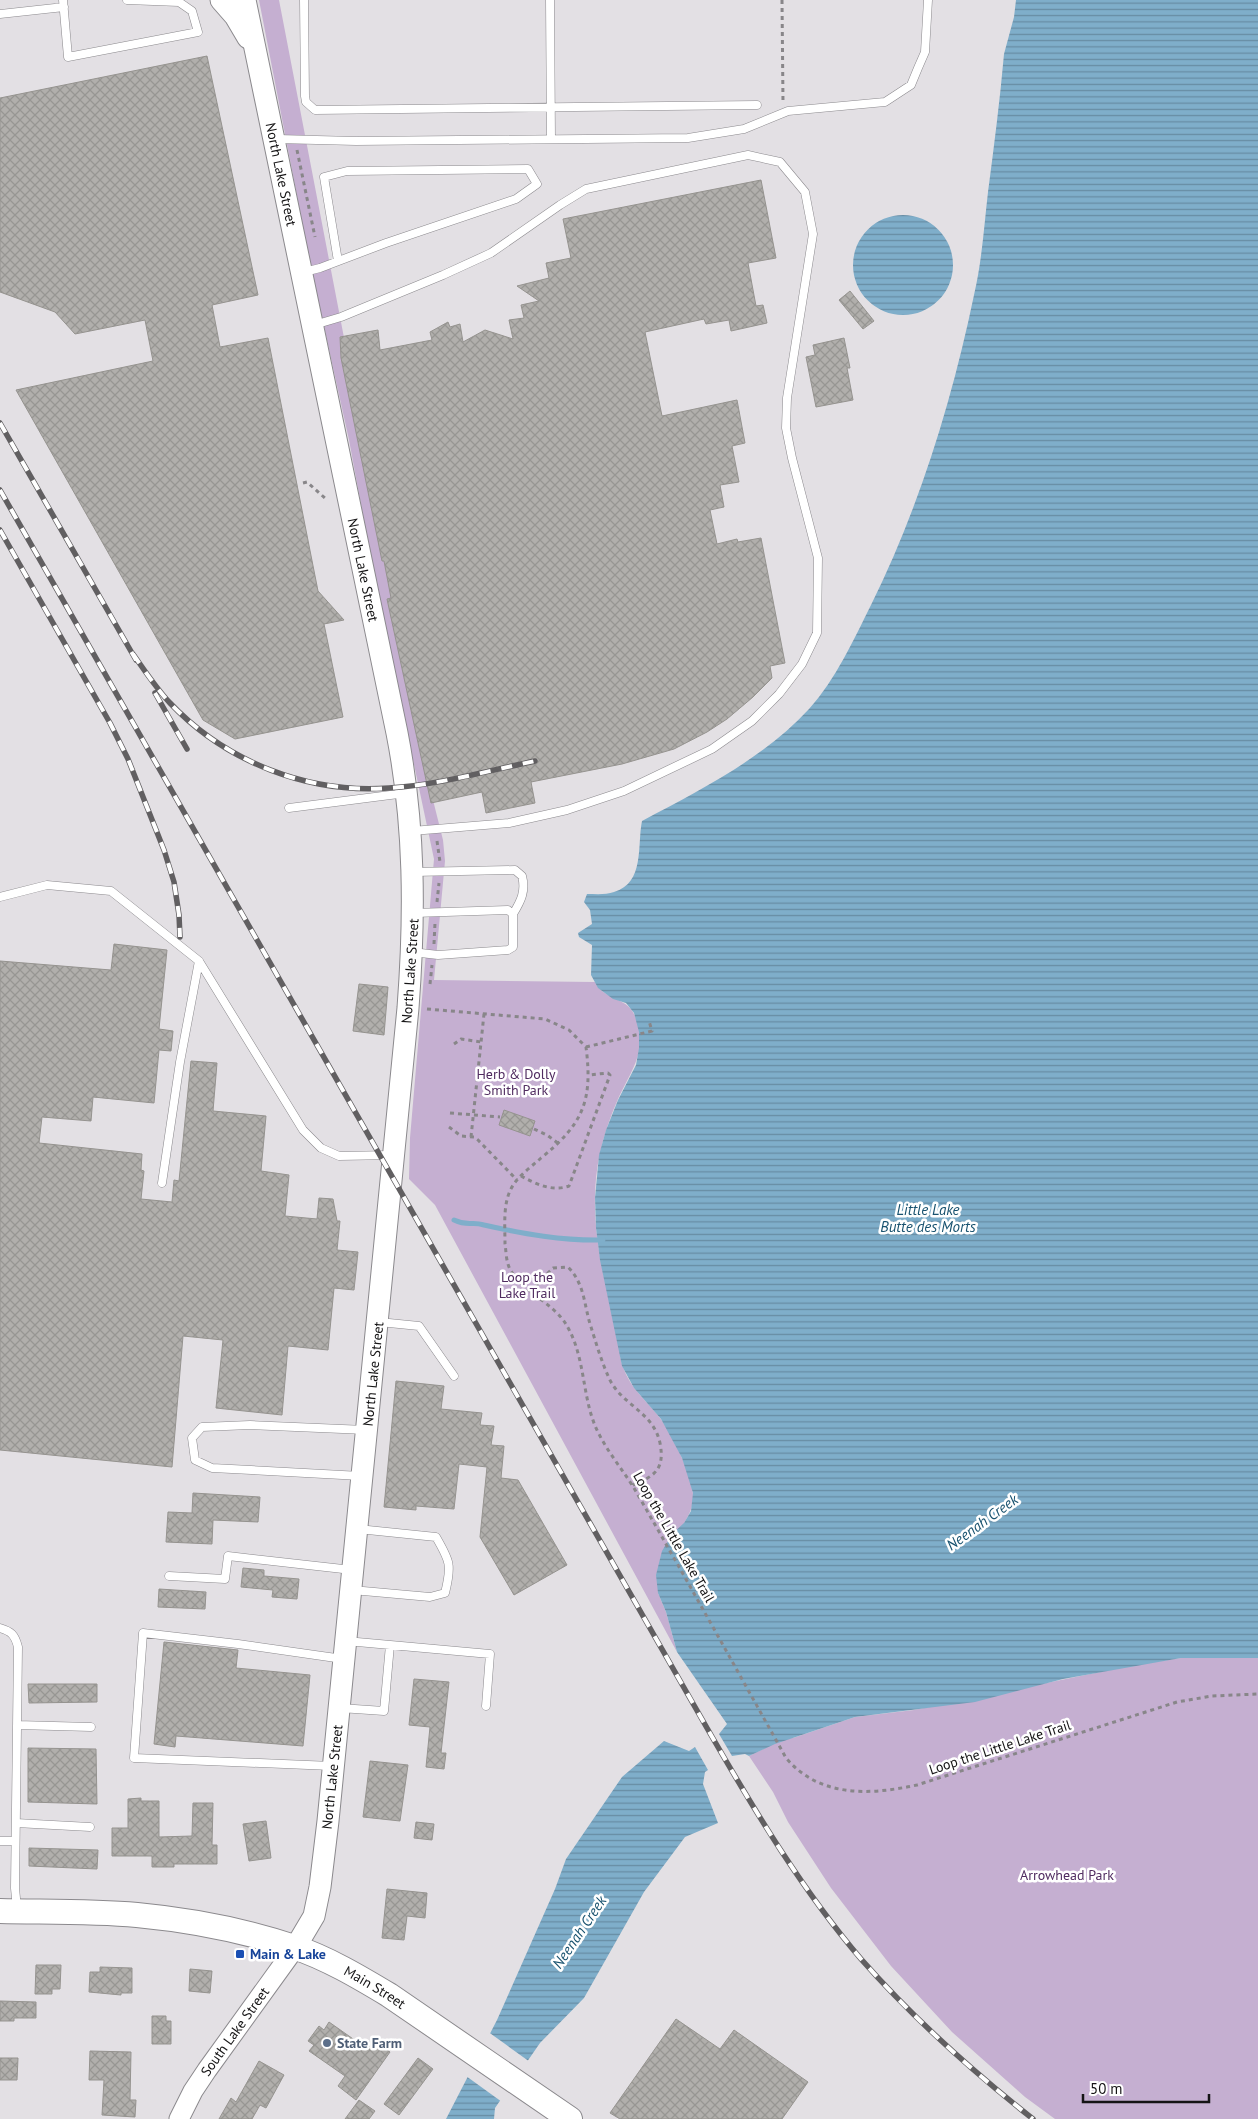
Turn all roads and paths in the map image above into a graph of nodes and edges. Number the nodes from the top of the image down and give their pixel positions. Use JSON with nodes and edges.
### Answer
{"nodes":[{"id":1,"x":127,"y":0,"type":"edge"},
{"id":2,"x":221,"y":0,"type":"edge"},
{"id":3,"x":245,"y":0,"type":"edge"},
{"id":4,"x":304,"y":0,"type":"edge"},
{"id":5,"x":550,"y":0,"type":"edge"},
{"id":6,"x":782,"y":0,"type":"edge"},
{"id":7,"x":928,"y":0,"type":"edge"},
{"id":8,"x":64,"y":4,"type":"edge"},
{"id":9,"x":0,"y":14,"type":"edge"},
{"id":10,"x":256,"y":53,"type":"junction"},
{"id":11,"x":758,"y":104,"type":"dead end"},
{"id":12,"x":551,"y":107,"type":"junction"},
{"id":13,"x":783,"y":114,"type":"junction"},
{"id":14,"x":275,"y":139,"type":"junction"},
{"id":15,"x":551,"y":139,"type":"junction"},
{"id":16,"x":338,"y":261,"type":"junction"},
{"id":17,"x":302,"y":272,"type":"junction"},
{"id":18,"x":314,"y":325,"type":"junction"},
{"id":19,"x":303,"y":483,"type":"dead end"},
{"id":20,"x":326,"y":499,"type":"dead end"},
{"id":21,"x":408,"y":793,"type":"junction"},
{"id":22,"x":289,"y":808,"type":"dead end"},
{"id":23,"x":411,"y":831,"type":"junction"},
{"id":24,"x":413,"y":872,"type":"junction"},
{"id":25,"x":0,"y":897,"type":"edge"},
{"id":26,"x":414,"y":913,"type":"junction"},
{"id":27,"x":513,"y":914,"type":"junction"},
{"id":28,"x":412,"y":952,"type":"junction"},
{"id":29,"x":199,"y":961,"type":"junction"},
{"id":30,"x":428,"y":1009,"type":"dead end"},
{"id":31,"x":484,"y":1014,"type":"junction"},
{"id":32,"x":649,"y":1021,"type":"dead end"},
{"id":33,"x":481,"y":1042,"type":"junction"},
{"id":34,"x":454,"y":1044,"type":"dead end"},
{"id":35,"x":586,"y":1047,"type":"junction"},
{"id":36,"x":589,"y":1075,"type":"junction"},
{"id":37,"x":450,"y":1113,"type":"dead end"},
{"id":38,"x":473,"y":1114,"type":"junction"},
{"id":39,"x":500,"y":1117,"type":"dead end"},
{"id":40,"x":449,"y":1127,"type":"dead end"},
{"id":41,"x":534,"y":1129,"type":"dead end"},
{"id":42,"x":471,"y":1137,"type":"junction"},
{"id":43,"x":559,"y":1144,"type":"junction"},
{"id":44,"x":394,"y":1155,"type":"junction"},
{"id":45,"x":520,"y":1176,"type":"junction"},
{"id":46,"x":517,"y":1180,"type":"junction"},
{"id":47,"x":162,"y":1182,"type":"dead end"},
{"id":48,"x":532,"y":1292,"type":"junction"},
{"id":49,"x":378,"y":1322,"type":"junction"},
{"id":50,"x":454,"y":1376,"type":"dead end"},
{"id":51,"x":368,"y":1430,"type":"junction"},
{"id":52,"x":363,"y":1476,"type":"junction"},
{"id":53,"x":633,"y":1485,"type":"junction"},
{"id":54,"x":358,"y":1529,"type":"junction"},
{"id":55,"x":169,"y":1576,"type":"dead end"},
{"id":56,"x":353,"y":1580,"type":"junction"},
{"id":57,"x":0,"y":1628,"type":"edge"},
{"id":58,"x":390,"y":1645,"type":"junction"},
{"id":59,"x":345,"y":1650,"type":"junction"},
{"id":60,"x":1258,"y":1694,"type":"edge"},
{"id":61,"x":486,"y":1706,"type":"dead end"},
{"id":62,"x":340,"y":1708,"type":"junction"},
{"id":63,"x":17,"y":1725,"type":"junction"},
{"id":64,"x":91,"y":1726,"type":"dead end"},
{"id":65,"x":334,"y":1766,"type":"junction"},
{"id":66,"x":16,"y":1824,"type":"junction"},
{"id":67,"x":90,"y":1827,"type":"dead end"},
{"id":68,"x":0,"y":1841,"type":"edge"},
{"id":69,"x":16,"y":1841,"type":"junction"},
{"id":70,"x":8,"y":1911,"type":"edge"},
{"id":71,"x":295,"y":1948,"type":"junction"},
{"id":72,"x":179,"y":2119,"type":"edge"},
{"id":73,"x":570,"y":2119,"type":"edge"}],
"edges":[{"from":1,"to":8,"type":"lane"},
{"from":2,"to":10,"type":"main road"},
{"from":3,"to":10,"type":"main road","name":"North Lake Street"},
{"from":4,"to":12,"type":"lane"},
{"from":5,"to":12,"type":"lane"},
{"from":6,"to":13,"type":"path"},
{"from":7,"to":13,"type":"lane"},
{"from":8,"to":9,"type":"lane"},
{"from":10,"to":14,"type":"main road","name":"North Lake Street"},
{"from":11,"to":12,"type":"lane"},
{"from":12,"to":15,"type":"lane"},
{"from":13,"to":15,"type":"lane"},
{"from":14,"to":15,"type":"lane"},
{"from":14,"to":17,"type":"main road","name":"North Lake Street"},
{"from":16,"to":16,"type":"lane"},
{"from":16,"to":17,"type":"lane"},
{"from":17,"to":18,"type":"main road","name":"North Lake Street"},
{"from":18,"to":21,"type":"main road","name":"North Lake Street"},
{"from":18,"to":23,"type":"lane"},
{"from":19,"to":20,"type":"path"},
{"from":21,"to":22,"type":"lane"},
{"from":21,"to":23,"type":"main road","name":"North Lake Street"},
{"from":23,"to":24,"type":"main road","name":"North Lake Street"},
{"from":24,"to":26,"type":"main road","name":"North Lake Street"},
{"from":24,"to":27,"type":"lane"},
{"from":25,"to":29,"type":"lane"},
{"from":26,"to":27,"type":"lane"},
{"from":26,"to":28,"type":"main road","name":"North Lake Street"},
{"from":27,"to":28,"type":"lane"},
{"from":28,"to":44,"type":"main road","name":"North Lake Street"},
{"from":29,"to":44,"type":"lane"},
{"from":29,"to":47,"type":"lane"},
{"from":30,"to":31,"type":"path"},
{"from":31,"to":33,"type":"path"},
{"from":31,"to":35,"type":"path"},
{"from":32,"to":35,"type":"path"},
{"from":33,"to":34,"type":"path"},
{"from":33,"to":38,"type":"path"},
{"from":35,"to":36,"type":"path","name":"Loop the Little Lake Trail"},
{"from":36,"to":43,"type":"path","name":"Loop the Little Lake Trail"},
{"from":36,"to":45,"type":"path"},
{"from":37,"to":38,"type":"path"},
{"from":38,"to":39,"type":"path"},
{"from":38,"to":42,"type":"path"},
{"from":40,"to":42,"type":"path"},
{"from":41,"to":43,"type":"path"},
{"from":42,"to":46,"type":"path"},
{"from":43,"to":45,"type":"path","name":"Loop the Little Lake Trail"},
{"from":44,"to":49,"type":"main road","name":"North Lake Street"},
{"from":45,"to":46,"type":"path","name":"Loop the Little Lake Trail"},
{"from":46,"to":48,"type":"path","name":"Loop the Little Lake Trail"},
{"from":48,"to":53,"type":"path","name":"Loop the Little Lake Trail"},
{"from":48,"to":53,"type":"path"},
{"from":49,"to":50,"type":"lane"},
{"from":49,"to":51,"type":"main road","name":"North Lake Street"},
{"from":51,"to":52,"type":"main road","name":"North Lake Street"},
{"from":51,"to":52,"type":"lane"},
{"from":52,"to":54,"type":"main road","name":"North Lake Street"},
{"from":53,"to":60,"type":"path","name":"Loop the Little Lake Trail"},
{"from":54,"to":56,"type":"main road","name":"North Lake Street"},
{"from":54,"to":56,"type":"lane"},
{"from":55,"to":56,"type":"lane"},
{"from":56,"to":59,"type":"main road","name":"North Lake Street"},
{"from":57,"to":63,"type":"lane"},
{"from":58,"to":59,"type":"lane"},
{"from":58,"to":61,"type":"lane"},
{"from":58,"to":62,"type":"lane"},
{"from":59,"to":62,"type":"main road","name":"North Lake Street"},
{"from":59,"to":65,"type":"lane"},
{"from":62,"to":65,"type":"main road","name":"North Lake Street"},
{"from":63,"to":64,"type":"lane"},
{"from":63,"to":66,"type":"lane"},
{"from":65,"to":71,"type":"main road","name":"North Lake Street"},
{"from":66,"to":67,"type":"lane"},
{"from":66,"to":69,"type":"lane"},
{"from":68,"to":69,"type":"lane"},
{"from":69,"to":70,"type":"lane"},
{"from":70,"to":71,"type":"main road","name":"Main Street"},
{"from":71,"to":72,"type":"street","name":"South Lake Street"},
{"from":71,"to":73,"type":"main road","name":"Main Street"}]}
